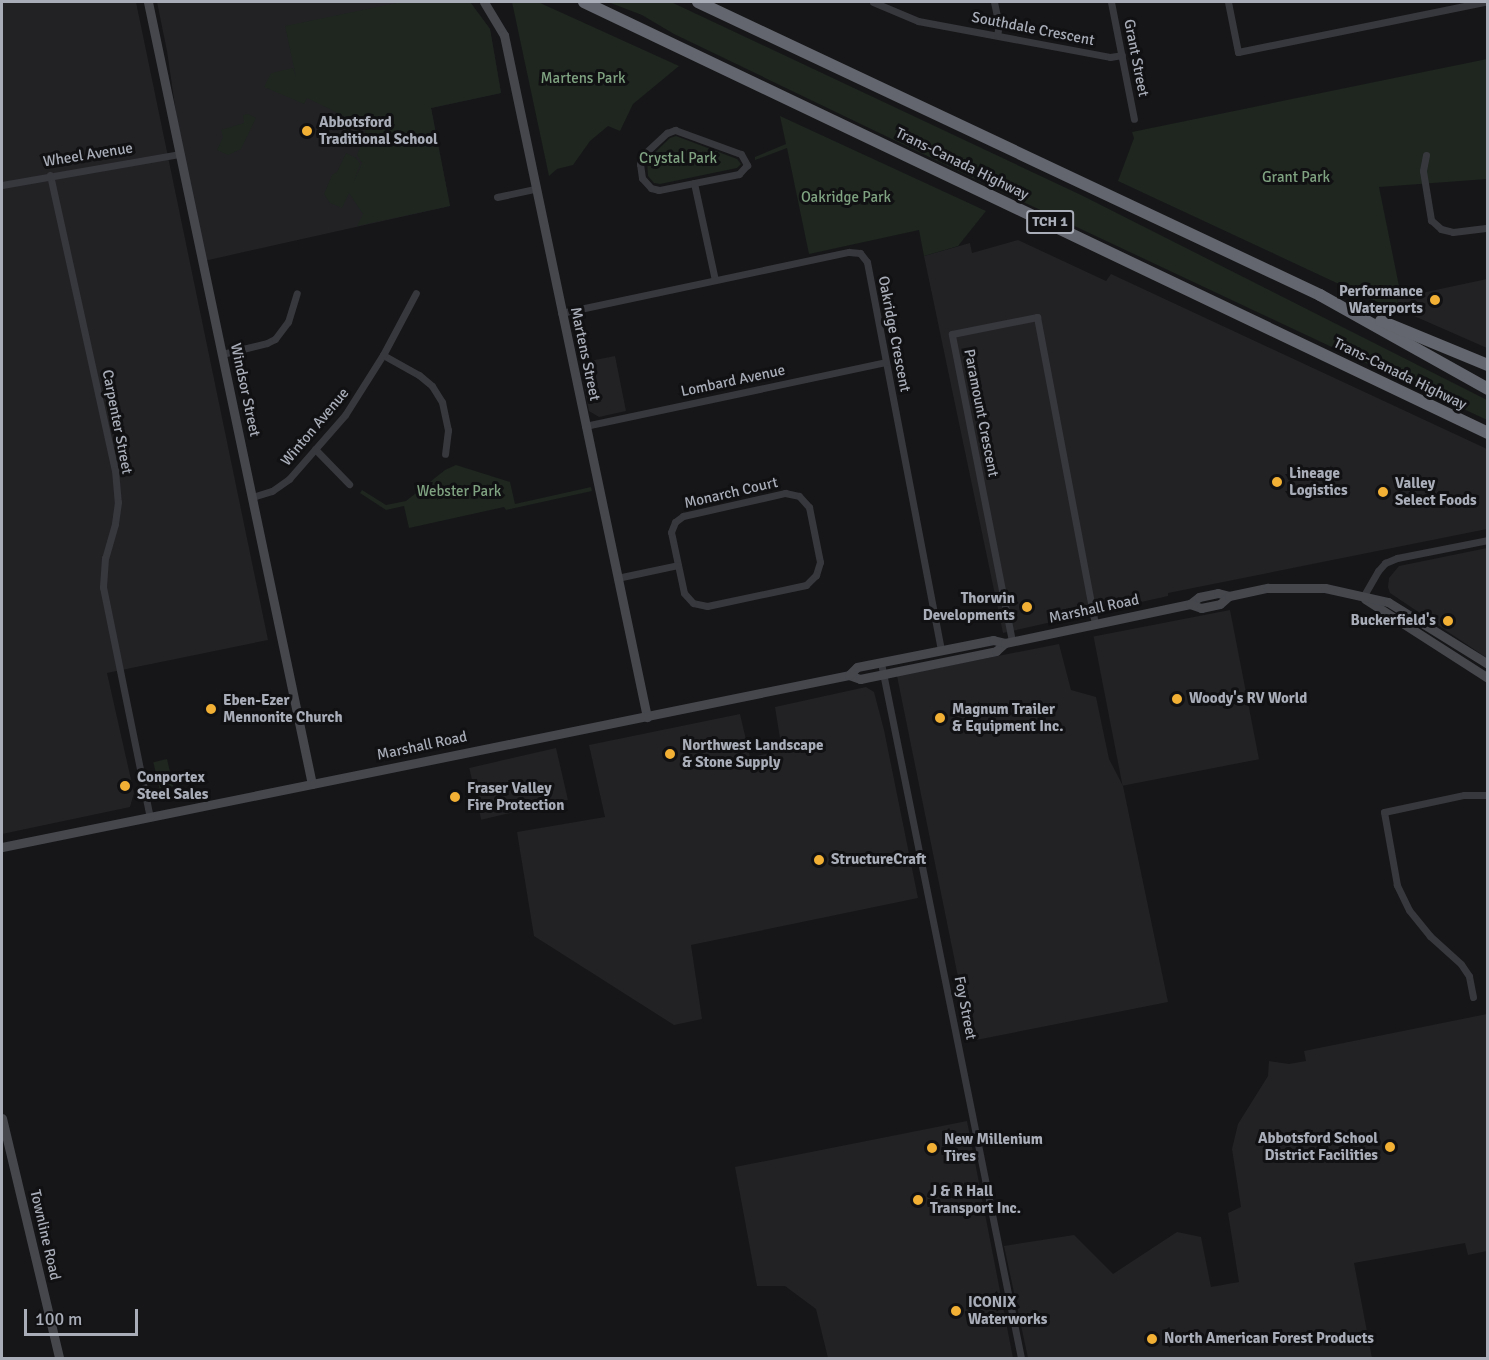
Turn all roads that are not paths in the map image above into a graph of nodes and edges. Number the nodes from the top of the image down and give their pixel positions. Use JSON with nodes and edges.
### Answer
{"nodes":[{"id":1,"x":148,"y":2,"type":"edge"},
{"id":2,"x":484,"y":2,"type":"edge"},
{"id":3,"x":584,"y":2,"type":"edge"},
{"id":4,"x":698,"y":2,"type":"edge"},
{"id":5,"x":873,"y":2,"type":"edge"},
{"id":6,"x":994,"y":2,"type":"edge"},
{"id":7,"x":1111,"y":2,"type":"edge"},
{"id":8,"x":1228,"y":2,"type":"edge"},
{"id":9,"x":1484,"y":2,"type":"edge"},
{"id":10,"x":998,"y":35,"type":"junction"},
{"id":11,"x":1122,"y":55,"type":"junction"},
{"id":12,"x":1134,"y":119,"type":"dead end"},
{"id":13,"x":180,"y":154,"type":"junction"},
{"id":14,"x":1426,"y":155,"type":"dead end"},
{"id":15,"x":50,"y":175,"type":"junction"},
{"id":16,"x":694,"y":183,"type":"junction"},
{"id":17,"x":2,"y":185,"type":"edge"},
{"id":18,"x":536,"y":189,"type":"junction"},
{"id":19,"x":497,"y":197,"type":"dead end"},
{"id":20,"x":1488,"y":228,"type":"edge"},
{"id":21,"x":715,"y":280,"type":"junction"},
{"id":22,"x":297,"y":293,"type":"dead end"},
{"id":23,"x":416,"y":293,"type":"dead end"},
{"id":24,"x":1320,"y":295,"type":"junction"},
{"id":25,"x":561,"y":313,"type":"junction"},
{"id":26,"x":222,"y":354,"type":"junction"},
{"id":27,"x":383,"y":355,"type":"junction"},
{"id":28,"x":885,"y":362,"type":"junction"},
{"id":29,"x":1488,"y":365,"type":"edge"},
{"id":30,"x":1488,"y":388,"type":"edge"},
{"id":31,"x":585,"y":426,"type":"junction"},
{"id":32,"x":1488,"y":433,"type":"edge"},
{"id":33,"x":315,"y":449,"type":"junction"},
{"id":34,"x":445,"y":454,"type":"dead end"},
{"id":35,"x":349,"y":484,"type":"dead end"},
{"id":36,"x":252,"y":496,"type":"junction"},
{"id":37,"x":1488,"y":540,"type":"edge"},
{"id":38,"x":678,"y":565,"type":"junction"},
{"id":39,"x":617,"y":578,"type":"junction"},
{"id":40,"x":1363,"y":597,"type":"junction"},
{"id":41,"x":1402,"y":623,"type":"junction"},
{"id":42,"x":1095,"y":624,"type":"junction"},
{"id":43,"x":1008,"y":642,"type":"junction"},
{"id":44,"x":1460,"y":646,"type":"junction"},
{"id":45,"x":941,"y":651,"type":"junction"},
{"id":46,"x":881,"y":663,"type":"junction"},
{"id":47,"x":1488,"y":664,"type":"edge"},
{"id":48,"x":883,"y":674,"type":"junction"},
{"id":49,"x":849,"y":675,"type":"junction"},
{"id":50,"x":1488,"y":678,"type":"edge"},
{"id":51,"x":647,"y":717,"type":"junction"},
{"id":52,"x":312,"y":784,"type":"junction"},
{"id":53,"x":1488,"y":795,"type":"edge"},
{"id":54,"x":150,"y":818,"type":"junction"},
{"id":55,"x":2,"y":847,"type":"edge"},
{"id":56,"x":1473,"y":997,"type":"dead end"},
{"id":57,"x":2,"y":1118,"type":"edge"},
{"id":58,"x":59,"y":1359,"type":"edge"},
{"id":59,"x":1021,"y":1359,"type":"edge"}],
"edges":[{"from":1,"to":13,"type":"main road","name":"Windsor Street"},
{"from":2,"to":18,"type":"main road","name":"Martens Street"},
{"from":3,"to":32,"type":"highway","name":"Trans-Canada Highway","number":"TCH 1"},
{"from":4,"to":24,"type":"highway","name":"Trans-Canada Highway"},
{"from":5,"to":10,"type":"street","name":"Southdale Crescent"},
{"from":6,"to":10,"type":"street"},
{"from":7,"to":11,"type":"street","name":"Grant Street"},
{"from":8,"to":9,"type":"street"},
{"from":10,"to":11,"type":"street","name":"Southdale Crescent"},
{"from":11,"to":12,"type":"street","name":"Grant Street"},
{"from":13,"to":15,"type":"street","name":"Wheel Avenue"},
{"from":13,"to":26,"type":"main road","name":"Windsor Street"},
{"from":14,"to":20,"type":"street"},
{"from":15,"to":17,"type":"street","name":"Wheel Avenue"},
{"from":15,"to":54,"type":"street","name":"Carpenter Street"},
{"from":16,"to":16,"type":"street"},
{"from":16,"to":21,"type":"street"},
{"from":18,"to":19,"type":"street"},
{"from":18,"to":25,"type":"main road","name":"Martens Street"},
{"from":21,"to":25,"type":"street","name":"Oakridge Crescent"},
{"from":21,"to":28,"type":"street","name":"Oakridge Crescent"},
{"from":22,"to":26,"type":"street"},
{"from":23,"to":27,"type":"street","name":"Winton Avenue"},
{"from":24,"to":29,"type":"highway"},
{"from":24,"to":30,"type":"highway","name":"Trans-Canada Highway"},
{"from":25,"to":31,"type":"main road","name":"Martens Street"},
{"from":26,"to":36,"type":"main road","name":"Windsor Street"},
{"from":27,"to":33,"type":"street","name":"Winton Avenue"},
{"from":27,"to":34,"type":"street"},
{"from":28,"to":31,"type":"street","name":"Lombard Avenue"},
{"from":28,"to":45,"type":"street","name":"Oakridge Crescent"},
{"from":31,"to":39,"type":"main road","name":"Martens Street"},
{"from":33,"to":35,"type":"street"},
{"from":33,"to":36,"type":"street","name":"Winton Avenue"},
{"from":36,"to":52,"type":"main road","name":"Windsor Street"},
{"from":37,"to":40,"type":"street"},
{"from":38,"to":38,"type":"street","name":"Monarch Court"},
{"from":38,"to":39,"type":"street"},
{"from":39,"to":51,"type":"main road","name":"Martens Street"},
{"from":40,"to":41,"type":"main road","name":"Marshall Road"},
{"from":40,"to":42,"type":"main road","name":"Marshall Road"},
{"from":40,"to":44,"type":"main road","name":"Marshall Road"},
{"from":41,"to":44,"type":"main road"},
{"from":41,"to":50,"type":"main road","name":"Marshall Road"},
{"from":42,"to":43,"type":"main road","name":"Marshall Road"},
{"from":42,"to":43,"type":"street","name":"Paramount Crescent"},
{"from":43,"to":45,"type":"main road","name":"Marshall Road"},
{"from":43,"to":48,"type":"main road","name":"Marshall Road"},
{"from":44,"to":47,"type":"main road","name":"Marshall Road"},
{"from":45,"to":46,"type":"main road","name":"Marshall Road"},
{"from":46,"to":48,"type":"street","name":"Foy Street"},
{"from":46,"to":49,"type":"main road","name":"Marshall Road"},
{"from":48,"to":49,"type":"main road","name":"Marshall Road"},
{"from":48,"to":59,"type":"street","name":"Foy Street"},
{"from":49,"to":51,"type":"main road","name":"Marshall Road"},
{"from":51,"to":52,"type":"main road","name":"Marshall Road"},
{"from":52,"to":54,"type":"main road","name":"Marshall Road"},
{"from":53,"to":56,"type":"street"},
{"from":54,"to":55,"type":"main road","name":"Marshall Road"},
{"from":57,"to":58,"type":"main road","name":"Townline Road"}]}
